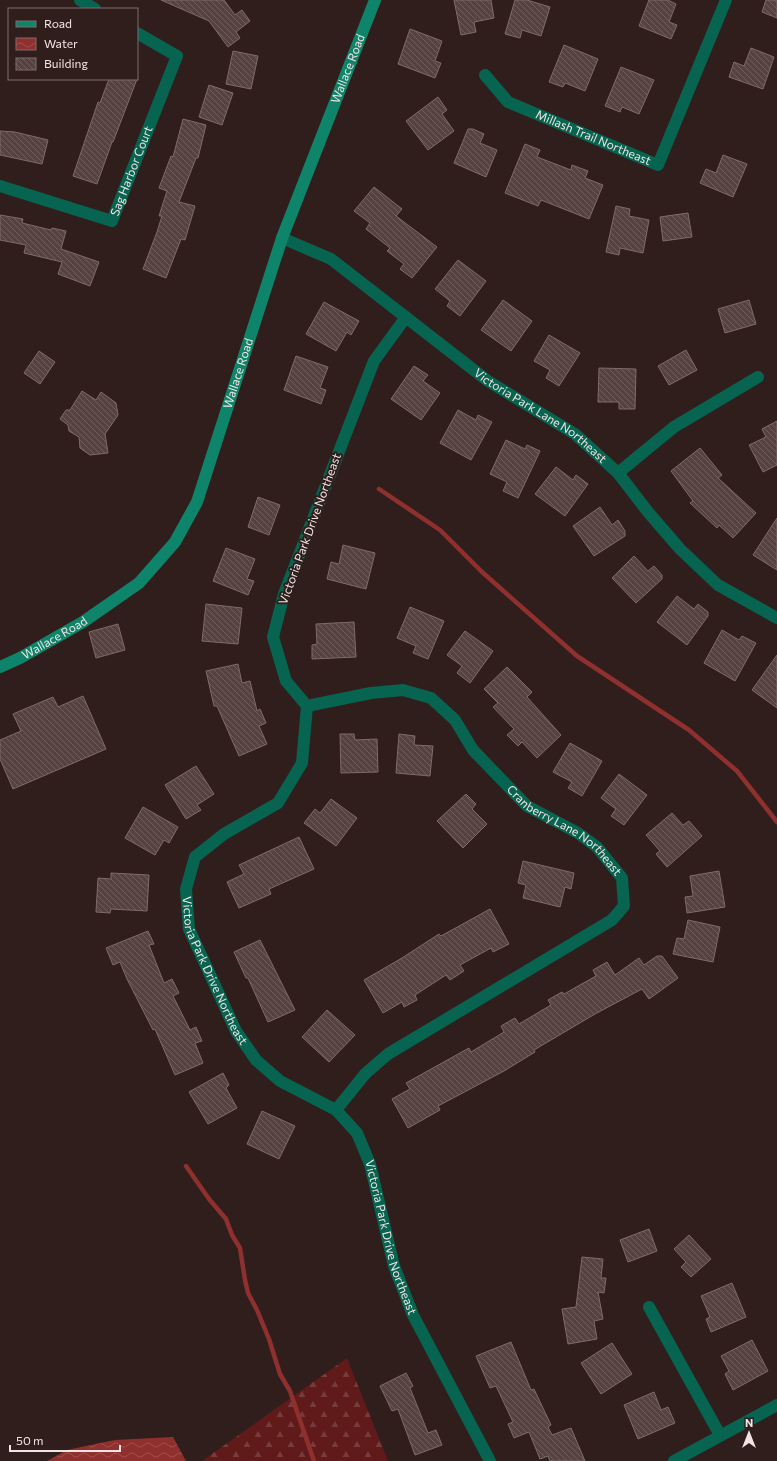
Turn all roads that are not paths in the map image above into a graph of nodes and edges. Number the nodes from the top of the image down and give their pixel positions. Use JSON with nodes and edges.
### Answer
{"nodes":[{"id":1,"x":80,"y":0,"type":"edge"},
{"id":2,"x":375,"y":0,"type":"edge"},
{"id":3,"x":726,"y":0,"type":"edge"},
{"id":4,"x":93,"y":8,"type":"edge"},
{"id":5,"x":138,"y":34,"type":"edge"},
{"id":6,"x":485,"y":75,"type":"dead end"},
{"id":7,"x":0,"y":186,"type":"edge"},
{"id":8,"x":282,"y":238,"type":"junction"},
{"id":9,"x":406,"y":317,"type":"junction"},
{"id":10,"x":758,"y":377,"type":"dead end"},
{"id":11,"x":618,"y":473,"type":"junction"},
{"id":12,"x":777,"y":618,"type":"edge"},
{"id":13,"x":0,"y":667,"type":"edge"},
{"id":14,"x":307,"y":706,"type":"junction"},
{"id":15,"x":336,"y":1110,"type":"junction"},
{"id":16,"x":649,"y":1307,"type":"dead end"},
{"id":17,"x":777,"y":1405,"type":"edge"},
{"id":18,"x":720,"y":1435,"type":"junction"},
{"id":19,"x":490,"y":1461,"type":"edge"},
{"id":20,"x":674,"y":1461,"type":"edge"}],
"edges":[{"from":1,"to":4,"type":"street"},
{"from":2,"to":8,"type":"street","name":"Wallace Road"},
{"from":3,"to":6,"type":"street","name":"Millash Trail Northeast"},
{"from":5,"to":7,"type":"street","name":"Sag Harbor Court"},
{"from":8,"to":9,"type":"street","name":"Victoria Park Lane Northeast"},
{"from":8,"to":13,"type":"street","name":"Wallace Road"},
{"from":9,"to":11,"type":"street","name":"Victoria Park Lane Northeast"},
{"from":9,"to":14,"type":"street","name":"Victoria Park Drive Northeast"},
{"from":10,"to":11,"type":"street"},
{"from":11,"to":12,"type":"street","name":"Victoria Park Lane Northeast"},
{"from":14,"to":15,"type":"street","name":"Victoria Park Drive Northeast"},
{"from":14,"to":15,"type":"street","name":"Cranberry Lane Northeast"},
{"from":15,"to":19,"type":"street","name":"Victoria Park Drive Northeast"},
{"from":16,"to":18,"type":"street"},
{"from":17,"to":18,"type":"street"},
{"from":18,"to":20,"type":"street"}]}
